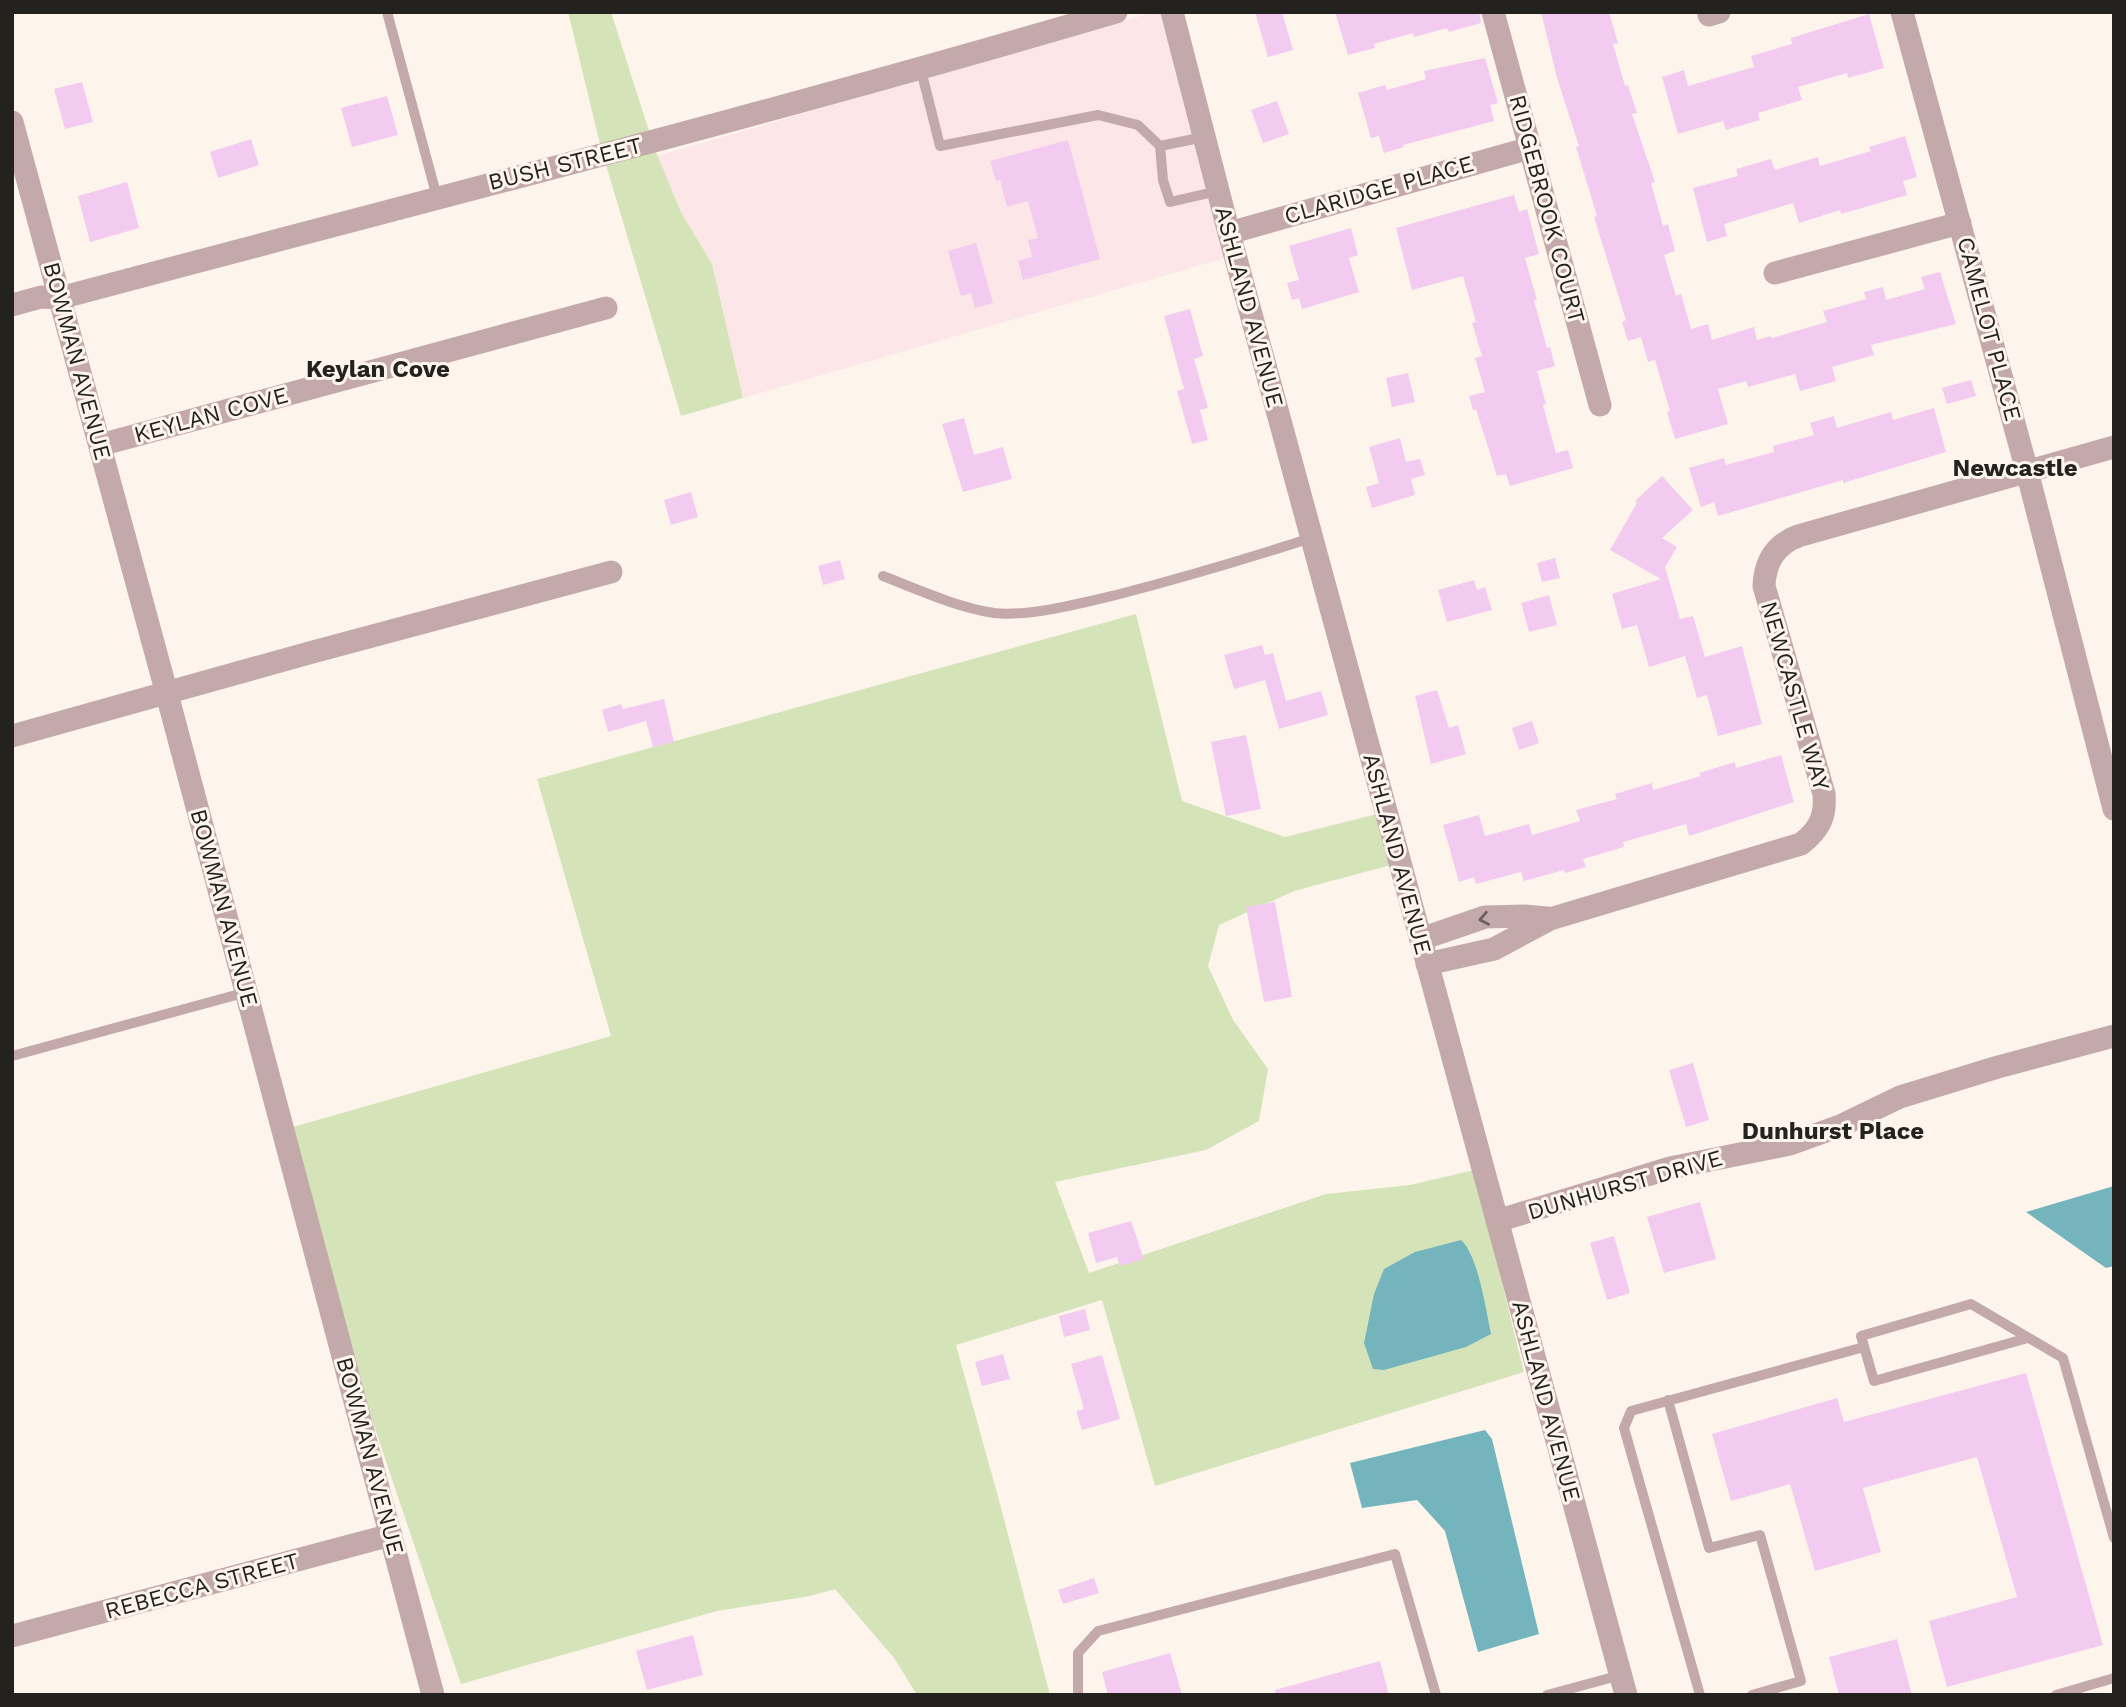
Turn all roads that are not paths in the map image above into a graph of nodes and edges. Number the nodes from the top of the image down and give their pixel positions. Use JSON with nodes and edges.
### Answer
{"nodes":[{"id":1,"x":387,"y":12,"type":"edge"},
{"id":2,"x":1116,"y":12,"type":"edge"},
{"id":3,"x":1172,"y":12,"type":"edge"},
{"id":4,"x":1493,"y":12,"type":"edge"},
{"id":5,"x":1902,"y":12,"type":"edge"},
{"id":6,"x":921,"y":70,"type":"junction"},
{"id":7,"x":12,"y":122,"type":"edge"},
{"id":8,"x":1204,"y":137,"type":"junction"},
{"id":9,"x":1160,"y":146,"type":"junction"},
{"id":10,"x":1530,"y":148,"type":"junction"},
{"id":11,"x":1218,"y":191,"type":"junction"},
{"id":12,"x":437,"y":197,"type":"junction"},
{"id":13,"x":1960,"y":223,"type":"junction"},
{"id":14,"x":1228,"y":233,"type":"junction"},
{"id":15,"x":1775,"y":273,"type":"dead end"},
{"id":16,"x":60,"y":298,"type":"junction"},
{"id":17,"x":12,"y":305,"type":"edge"},
{"id":18,"x":606,"y":308,"type":"dead end"},
{"id":19,"x":1600,"y":405,"type":"dead end"},
{"id":20,"x":100,"y":445,"type":"junction"},
{"id":21,"x":2114,"y":447,"type":"edge"},
{"id":22,"x":2027,"y":471,"type":"junction"},
{"id":23,"x":1311,"y":538,"type":"junction"},
{"id":24,"x":611,"y":572,"type":"dead end"},
{"id":25,"x":883,"y":576,"type":"dead end"},
{"id":26,"x":167,"y":694,"type":"junction"},
{"id":27,"x":12,"y":736,"type":"edge"},
{"id":28,"x":2114,"y":809,"type":"edge"},
{"id":29,"x":1550,"y":919,"type":"junction"},
{"id":30,"x":1420,"y":939,"type":"junction"},
{"id":31,"x":1427,"y":964,"type":"junction"},
{"id":32,"x":247,"y":992,"type":"junction"},
{"id":33,"x":2114,"y":1036,"type":"edge"},
{"id":34,"x":12,"y":1056,"type":"edge"},
{"id":35,"x":1497,"y":1221,"type":"junction"},
{"id":36,"x":2028,"y":1338,"type":"junction"},
{"id":37,"x":1864,"y":1347,"type":"junction"},
{"id":38,"x":1668,"y":1400,"type":"junction"},
{"id":39,"x":391,"y":1535,"type":"junction"},
{"id":40,"x":2114,"y":1538,"type":"edge"},
{"id":41,"x":12,"y":1636,"type":"edge"},
{"id":42,"x":2114,"y":1678,"type":"edge"},
{"id":43,"x":1624,"y":1685,"type":"edge"},
{"id":44,"x":433,"y":1695,"type":"edge"},
{"id":45,"x":1078,"y":1695,"type":"edge"},
{"id":46,"x":1436,"y":1695,"type":"edge"},
{"id":47,"x":1547,"y":1695,"type":"edge"},
{"id":48,"x":1700,"y":1695,"type":"edge"},
{"id":49,"x":1752,"y":1695,"type":"edge"},
{"id":50,"x":2056,"y":1695,"type":"edge"}],
"edges":[{"from":1,"to":12,"type":"lane"},
{"from":2,"to":6,"type":"street","name":"BUSH STREET"},
{"from":3,"to":8,"type":"street","name":"ASHLAND AVENUE"},
{"from":4,"to":10,"type":"street","name":"RIDGEBROOK COURT"},
{"from":5,"to":13,"type":"street","name":"CAMELOT PLACE"},
{"from":6,"to":9,"type":"lane"},
{"from":6,"to":12,"type":"street","name":"BUSH STREET"},
{"from":7,"to":16,"type":"street","name":"BOWMAN AVENUE"},
{"from":8,"to":9,"type":"lane"},
{"from":8,"to":11,"type":"street","name":"ASHLAND AVENUE"},
{"from":9,"to":11,"type":"lane"},
{"from":10,"to":14,"type":"street","name":"CLARIDGE PLACE"},
{"from":10,"to":19,"type":"street","name":"RIDGEBROOK COURT"},
{"from":11,"to":14,"type":"street","name":"ASHLAND AVENUE"},
{"from":12,"to":16,"type":"street","name":"BUSH STREET"},
{"from":13,"to":15,"type":"street"},
{"from":13,"to":22,"type":"street","name":"CAMELOT PLACE"},
{"from":14,"to":23,"type":"street","name":"ASHLAND AVENUE"},
{"from":16,"to":17,"type":"street","name":"BUSH STREET"},
{"from":16,"to":20,"type":"street","name":"BOWMAN AVENUE"},
{"from":18,"to":20,"type":"street","name":"KEYLAN COVE"},
{"from":20,"to":26,"type":"street","name":"BOWMAN AVENUE"},
{"from":21,"to":22,"type":"street","name":"NEWCASTLE WAY"},
{"from":22,"to":28,"type":"street","name":"CAMELOT PLACE"},
{"from":22,"to":29,"type":"street","name":"NEWCASTLE WAY"},
{"from":23,"to":25,"type":"lane"},
{"from":23,"to":30,"type":"street","name":"ASHLAND AVENUE"},
{"from":24,"to":26,"type":"street"},
{"from":26,"to":27,"type":"street"},
{"from":26,"to":32,"type":"street","name":"BOWMAN AVENUE"},
{"from":29,"to":30,"type":"street","name":"NEWCASTLE WAY","one_way":true},
{"from":29,"to":31,"type":"street","name":"NEWCASTLE WAY"},
{"from":30,"to":31,"type":"street","name":"ASHLAND AVENUE"},
{"from":31,"to":35,"type":"street","name":"ASHLAND AVENUE"},
{"from":32,"to":34,"type":"lane"},
{"from":32,"to":39,"type":"street","name":"BOWMAN AVENUE"},
{"from":33,"to":35,"type":"street","name":"DUNHURST DRIVE"},
{"from":35,"to":43,"type":"street","name":"ASHLAND AVENUE"},
{"from":36,"to":37,"type":"lane"},
{"from":36,"to":37,"type":"lane"},
{"from":36,"to":40,"type":"lane"},
{"from":37,"to":38,"type":"lane"},
{"from":38,"to":48,"type":"lane"},
{"from":38,"to":49,"type":"lane"},
{"from":39,"to":41,"type":"street","name":"REBECCA STREET"},
{"from":39,"to":44,"type":"street","name":"BOWMAN AVENUE"},
{"from":42,"to":50,"type":"lane"},
{"from":43,"to":47,"type":"lane"},
{"from":45,"to":46,"type":"lane"}]}
